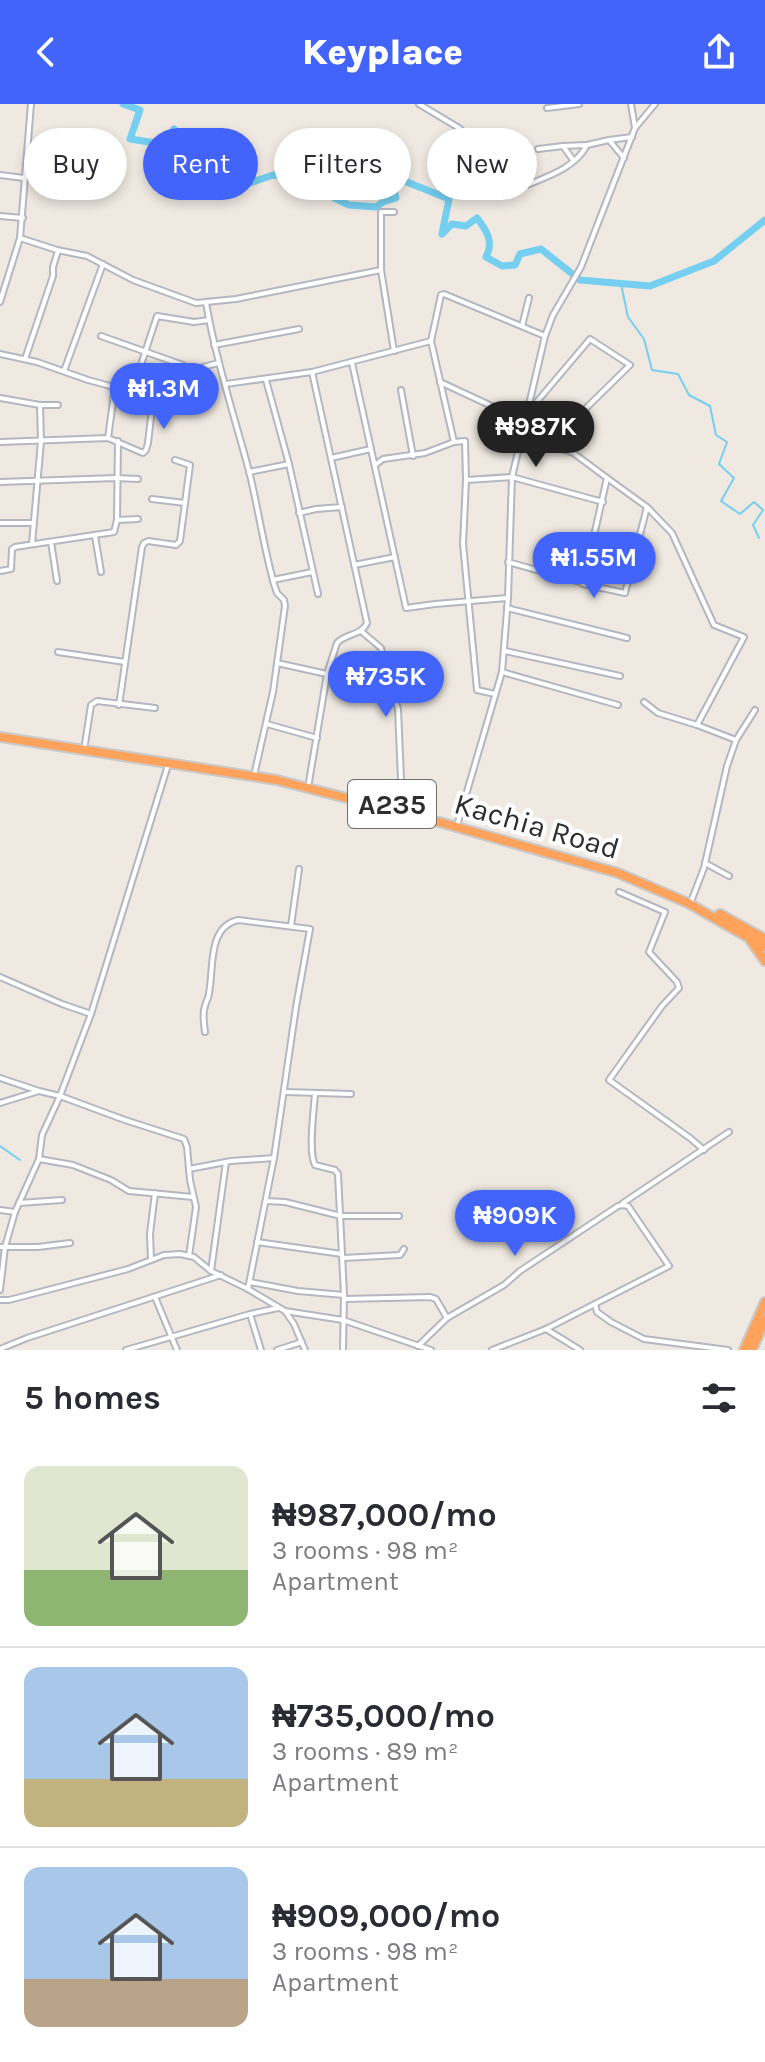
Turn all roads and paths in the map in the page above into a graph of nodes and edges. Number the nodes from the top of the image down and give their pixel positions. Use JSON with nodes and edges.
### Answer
{"nodes":[{"id":1,"x":31,"y":104,"type":"edge"},
{"id":2,"x":419,"y":104,"type":"edge"},
{"id":3,"x":579,"y":104,"type":"edge"},
{"id":4,"x":631,"y":104,"type":"edge"},
{"id":5,"x":655,"y":104,"type":"edge"},
{"id":6,"x":547,"y":108,"type":"dead end"},
{"id":7,"x":29,"y":128,"type":"edge"},
{"id":8,"x":635,"y":128,"type":"junction"},
{"id":9,"x":632,"y":137,"type":"junction"},
{"id":10,"x":609,"y":140,"type":"junction"},
{"id":11,"x":587,"y":145,"type":"junction"},
{"id":12,"x":563,"y":146,"type":"junction"},
{"id":13,"x":538,"y":149,"type":"dead end"},
{"id":14,"x":624,"y":158,"type":"junction"},
{"id":15,"x":573,"y":161,"type":"junction"},
{"id":16,"x":0,"y":175,"type":"edge"},
{"id":17,"x":24,"y":178,"type":"joint"},
{"id":18,"x":394,"y":212,"type":"dead end"},
{"id":19,"x":0,"y":216,"type":"edge"},
{"id":20,"x":23,"y":218,"type":"junction"},
{"id":21,"x":20,"y":238,"type":"junction"},
{"id":22,"x":58,"y":250,"type":"junction"},
{"id":23,"x":103,"y":264,"type":"junction"},
{"id":24,"x":381,"y":270,"type":"junction"},
{"id":25,"x":529,"y":298,"type":"dead end"},
{"id":26,"x":0,"y":302,"type":"edge"},
{"id":27,"x":206,"y":303,"type":"junction"},
{"id":28,"x":209,"y":320,"type":"junction"},
{"id":29,"x":522,"y":326,"type":"junction"},
{"id":30,"x":299,"y":329,"type":"dead end"},
{"id":31,"x":101,"y":336,"type":"dead end"},
{"id":32,"x":545,"y":336,"type":"junction"},
{"id":33,"x":431,"y":341,"type":"junction"},
{"id":34,"x":214,"y":345,"type":"junction"},
{"id":35,"x":394,"y":351,"type":"junction"},
{"id":36,"x":146,"y":353,"type":"junction"},
{"id":37,"x":0,"y":354,"type":"edge"},
{"id":38,"x":25,"y":359,"type":"junction"},
{"id":39,"x":218,"y":363,"type":"junction"},
{"id":40,"x":352,"y":363,"type":"junction"},
{"id":41,"x":183,"y":365,"type":"dead end"},
{"id":42,"x":64,"y":371,"type":"junction"},
{"id":43,"x":312,"y":372,"type":"junction"},
{"id":44,"x":266,"y":380,"type":"junction"},
{"id":45,"x":440,"y":382,"type":"junction"},
{"id":46,"x":225,"y":384,"type":"junction"},
{"id":47,"x":115,"y":387,"type":"junction"},
{"id":48,"x":401,"y":390,"type":"dead end"},
{"id":49,"x":132,"y":392,"type":"junction"},
{"id":50,"x":0,"y":398,"type":"edge"},
{"id":51,"x":153,"y":400,"type":"junction"},
{"id":52,"x":529,"y":403,"type":"junction"},
{"id":53,"x":40,"y":405,"type":"junction"},
{"id":54,"x":58,"y":405,"type":"dead end"},
{"id":55,"x":524,"y":421,"type":"junction"},
{"id":56,"x":520,"y":437,"type":"junction"},
{"id":57,"x":108,"y":438,"type":"junction"},
{"id":58,"x":41,"y":441,"type":"junction"},
{"id":59,"x":118,"y":441,"type":"junction"},
{"id":60,"x":0,"y":442,"type":"edge"},
{"id":61,"x":454,"y":442,"type":"junction"},
{"id":62,"x":372,"y":452,"type":"junction"},
{"id":63,"x":572,"y":452,"type":"junction"},
{"id":64,"x":413,"y":456,"type":"junction"},
{"id":65,"x":330,"y":458,"type":"junction"},
{"id":66,"x":383,"y":459,"type":"junction"},
{"id":67,"x":175,"y":460,"type":"dead end"},
{"id":68,"x":289,"y":464,"type":"junction"},
{"id":69,"x":375,"y":465,"type":"junction"},
{"id":70,"x":249,"y":472,"type":"junction"},
{"id":71,"x":512,"y":477,"type":"junction"},
{"id":72,"x":116,"y":478,"type":"junction"},
{"id":73,"x":607,"y":478,"type":"junction"},
{"id":74,"x":138,"y":479,"type":"dead end"},
{"id":75,"x":466,"y":480,"type":"junction"},
{"id":76,"x":38,"y":481,"type":"junction"},
{"id":77,"x":0,"y":482,"type":"edge"},
{"id":78,"x":152,"y":499,"type":"dead end"},
{"id":79,"x":603,"y":502,"type":"junction"},
{"id":80,"x":185,"y":503,"type":"junction"},
{"id":81,"x":342,"y":507,"type":"junction"},
{"id":82,"x":647,"y":507,"type":"junction"},
{"id":83,"x":299,"y":513,"type":"junction"},
{"id":84,"x":138,"y":519,"type":"dead end"},
{"id":85,"x":117,"y":520,"type":"junction"},
{"id":86,"x":0,"y":523,"type":"edge"},
{"id":87,"x":34,"y":523,"type":"junction"},
{"id":88,"x":95,"y":536,"type":"junction"},
{"id":89,"x":51,"y":542,"type":"junction"},
{"id":90,"x":32,"y":544,"type":"junction"},
{"id":91,"x":395,"y":557,"type":"junction"},
{"id":92,"x":508,"y":562,"type":"junction"},
{"id":93,"x":354,"y":565,"type":"junction"},
{"id":94,"x":0,"y":571,"type":"edge"},
{"id":95,"x":101,"y":572,"type":"dead end"},
{"id":96,"x":312,"y":572,"type":"junction"},
{"id":97,"x":273,"y":580,"type":"junction"},
{"id":98,"x":57,"y":581,"type":"dead end"},
{"id":99,"x":583,"y":584,"type":"junction"},
{"id":100,"x":318,"y":594,"type":"dead end"},
{"id":101,"x":508,"y":598,"type":"junction"},
{"id":102,"x":468,"y":601,"type":"junction"},
{"id":103,"x":507,"y":608,"type":"junction"},
{"id":104,"x":361,"y":631,"type":"junction"},
{"id":105,"x":627,"y":638,"type":"dead end"},
{"id":106,"x":504,"y":651,"type":"junction"},
{"id":107,"x":58,"y":652,"type":"dead end"},
{"id":108,"x":125,"y":662,"type":"junction"},
{"id":109,"x":277,"y":663,"type":"junction"},
{"id":110,"x":502,"y":672,"type":"junction"},
{"id":111,"x":327,"y":674,"type":"junction"},
{"id":112,"x":620,"y":676,"type":"dead end"},
{"id":113,"x":495,"y":694,"type":"junction"},
{"id":114,"x":644,"y":702,"type":"dead end"},
{"id":115,"x":119,"y":705,"type":"junction"},
{"id":116,"x":618,"y":705,"type":"dead end"},
{"id":117,"x":155,"y":708,"type":"dead end"},
{"id":118,"x":755,"y":710,"type":"dead end"},
{"id":119,"x":267,"y":724,"type":"junction"},
{"id":120,"x":697,"y":725,"type":"junction"},
{"id":121,"x":0,"y":735,"type":"edge"},
{"id":122,"x":317,"y":738,"type":"junction"},
{"id":123,"x":736,"y":740,"type":"junction"},
{"id":124,"x":85,"y":744,"type":"junction"},
{"id":125,"x":169,"y":762,"type":"junction"},
{"id":126,"x":255,"y":771,"type":"junction"},
{"id":127,"x":309,"y":782,"type":"junction"},
{"id":128,"x":722,"y":785,"type":"junction"},
{"id":129,"x":729,"y":787,"type":"dead end"},
{"id":130,"x":399,"y":806,"type":"junction"},
{"id":131,"x":458,"y":822,"type":"junction"},
{"id":132,"x":486,"y":832,"type":"junction"},
{"id":133,"x":705,"y":863,"type":"junction"},
{"id":134,"x":299,"y":869,"type":"dead end"},
{"id":135,"x":729,"y":876,"type":"dead end"},
{"id":136,"x":619,"y":892,"type":"dead end"},
{"id":137,"x":692,"y":899,"type":"junction"},
{"id":138,"x":291,"y":926,"type":"junction"},
{"id":139,"x":741,"y":929,"type":"junction"},
{"id":140,"x":763,"y":936,"type":"edge"},
{"id":141,"x":765,"y":947,"type":"edge"},
{"id":142,"x":765,"y":961,"type":"edge"},
{"id":143,"x":0,"y":977,"type":"edge"},
{"id":144,"x":91,"y":1014,"type":"junction"},
{"id":145,"x":205,"y":1032,"type":"dead end"},
{"id":146,"x":0,"y":1078,"type":"edge"},
{"id":147,"x":39,"y":1091,"type":"junction"},
{"id":148,"x":284,"y":1092,"type":"junction"},
{"id":149,"x":315,"y":1093,"type":"junction"},
{"id":150,"x":351,"y":1094,"type":"dead end"},
{"id":151,"x":60,"y":1096,"type":"junction"},
{"id":152,"x":0,"y":1103,"type":"edge"},
{"id":153,"x":729,"y":1132,"type":"dead end"},
{"id":154,"x":704,"y":1150,"type":"junction"},
{"id":155,"x":274,"y":1158,"type":"junction"},
{"id":156,"x":39,"y":1159,"type":"junction"},
{"id":157,"x":226,"y":1162,"type":"junction"},
{"id":158,"x":189,"y":1169,"type":"junction"},
{"id":159,"x":155,"y":1193,"type":"junction"},
{"id":160,"x":194,"y":1197,"type":"junction"},
{"id":161,"x":62,"y":1200,"type":"dead end"},
{"id":162,"x":266,"y":1201,"type":"junction"},
{"id":163,"x":19,"y":1203,"type":"junction"},
{"id":164,"x":622,"y":1205,"type":"junction"},
{"id":165,"x":0,"y":1210,"type":"edge"},
{"id":166,"x":15,"y":1212,"type":"junction"},
{"id":167,"x":341,"y":1216,"type":"junction"},
{"id":168,"x":399,"y":1216,"type":"dead end"},
{"id":169,"x":257,"y":1242,"type":"junction"},
{"id":170,"x":70,"y":1243,"type":"dead end"},
{"id":171,"x":2,"y":1247,"type":"edge"},
{"id":172,"x":404,"y":1249,"type":"dead end"},
{"id":173,"x":189,"y":1256,"type":"junction"},
{"id":174,"x":343,"y":1256,"type":"junction"},
{"id":175,"x":151,"y":1260,"type":"junction"},
{"id":176,"x":211,"y":1271,"type":"junction"},
{"id":177,"x":221,"y":1275,"type":"junction"},
{"id":178,"x":250,"y":1282,"type":"junction"},
{"id":179,"x":0,"y":1289,"type":"edge"},
{"id":180,"x":248,"y":1289,"type":"junction"},
{"id":181,"x":155,"y":1297,"type":"junction"},
{"id":182,"x":344,"y":1297,"type":"junction"},
{"id":183,"x":0,"y":1300,"type":"edge"},
{"id":184,"x":765,"y":1302,"type":"edge"},
{"id":185,"x":595,"y":1304,"type":"junction"},
{"id":186,"x":278,"y":1308,"type":"junction"},
{"id":187,"x":285,"y":1311,"type":"junction"},
{"id":188,"x":250,"y":1314,"type":"junction"},
{"id":189,"x":447,"y":1318,"type":"junction"},
{"id":190,"x":343,"y":1320,"type":"junction"},
{"id":191,"x":765,"y":1320,"type":"edge"},
{"id":192,"x":546,"y":1329,"type":"junction"},
{"id":193,"x":172,"y":1336,"type":"junction"},
{"id":194,"x":302,"y":1342,"type":"junction"},
{"id":195,"x":418,"y":1346,"type":"junction"},
{"id":196,"x":0,"y":1349,"type":"edge"},
{"id":197,"x":497,"y":1349,"type":"edge"},
{"id":198,"x":126,"y":1350,"type":"edge"},
{"id":199,"x":177,"y":1350,"type":"edge"},
{"id":200,"x":261,"y":1350,"type":"edge"},
{"id":201,"x":277,"y":1350,"type":"edge"},
{"id":202,"x":305,"y":1350,"type":"edge"},
{"id":203,"x":343,"y":1350,"type":"edge"},
{"id":204,"x":431,"y":1350,"type":"edge"},
{"id":205,"x":580,"y":1350,"type":"edge"},
{"id":206,"x":728,"y":1350,"type":"edge"},
{"id":207,"x":744,"y":1350,"type":"edge"},
{"id":208,"x":752,"y":1350,"type":"edge"}],
"edges":[{"from":1,"to":7,"type":"street"},
{"from":2,"to":15,"type":"street"},
{"from":3,"to":6,"type":"street"},
{"from":4,"to":8,"type":"street"},
{"from":5,"to":8,"type":"street"},
{"from":8,"to":9,"type":"street"},
{"from":9,"to":10,"type":"street"},
{"from":9,"to":14,"type":"street"},
{"from":10,"to":11,"type":"street"},
{"from":10,"to":14,"type":"street"},
{"from":11,"to":12,"type":"street"},
{"from":11,"to":15,"type":"street"},
{"from":12,"to":13,"type":"street"},
{"from":12,"to":15,"type":"street"},
{"from":14,"to":32,"type":"street"},
{"from":16,"to":17,"type":"street"},
{"from":17,"to":20,"type":"street"},
{"from":18,"to":24,"type":"street"},
{"from":19,"to":20,"type":"street"},
{"from":20,"to":21,"type":"street"},
{"from":21,"to":22,"type":"street"},
{"from":21,"to":26,"type":"street"},
{"from":22,"to":23,"type":"street"},
{"from":22,"to":38,"type":"street"},
{"from":23,"to":27,"type":"street"},
{"from":23,"to":42,"type":"street"},
{"from":24,"to":27,"type":"street"},
{"from":24,"to":35,"type":"street"},
{"from":25,"to":29,"type":"street"},
{"from":27,"to":28,"type":"street"},
{"from":28,"to":34,"type":"street"},
{"from":28,"to":36,"type":"street"},
{"from":29,"to":32,"type":"street"},
{"from":29,"to":33,"type":"street"},
{"from":30,"to":34,"type":"street"},
{"from":31,"to":36,"type":"street"},
{"from":32,"to":52,"type":"street"},
{"from":33,"to":35,"type":"street"},
{"from":33,"to":45,"type":"street"},
{"from":34,"to":39,"type":"street"},
{"from":35,"to":40,"type":"street"},
{"from":36,"to":41,"type":"street"},
{"from":36,"to":49,"type":"street"},
{"from":37,"to":38,"type":"street"},
{"from":38,"to":42,"type":"street"},
{"from":39,"to":46,"type":"street"},
{"from":39,"to":51,"type":"street"},
{"from":40,"to":43,"type":"street"},
{"from":40,"to":62,"type":"street"},
{"from":42,"to":47,"type":"street"},
{"from":43,"to":44,"type":"street"},
{"from":43,"to":65,"type":"street"},
{"from":44,"to":46,"type":"street"},
{"from":44,"to":68,"type":"street"},
{"from":45,"to":55,"type":"street"},
{"from":45,"to":61,"type":"street"},
{"from":46,"to":70,"type":"street"},
{"from":47,"to":49,"type":"street"},
{"from":47,"to":57,"type":"street"},
{"from":48,"to":64,"type":"street"},
{"from":49,"to":51,"type":"street"},
{"from":50,"to":53,"type":"street"},
{"from":51,"to":59,"type":"street"},
{"from":52,"to":55,"type":"street"},
{"from":52,"to":63,"type":"street"},
{"from":53,"to":54,"type":"street"},
{"from":53,"to":58,"type":"street"},
{"from":55,"to":56,"type":"street"},
{"from":56,"to":63,"type":"street"},
{"from":56,"to":71,"type":"street"},
{"from":57,"to":58,"type":"street"},
{"from":57,"to":59,"type":"street"},
{"from":58,"to":60,"type":"street"},
{"from":58,"to":76,"type":"street"},
{"from":59,"to":72,"type":"street"},
{"from":61,"to":64,"type":"street"},
{"from":61,"to":75,"type":"street"},
{"from":62,"to":65,"type":"street"},
{"from":62,"to":66,"type":"street"},
{"from":62,"to":69,"type":"street"},
{"from":63,"to":73,"type":"street"},
{"from":64,"to":66,"type":"street"},
{"from":65,"to":81,"type":"street"},
{"from":66,"to":69,"type":"street"},
{"from":67,"to":80,"type":"street"},
{"from":68,"to":70,"type":"street"},
{"from":68,"to":83,"type":"street"},
{"from":69,"to":91,"type":"street"},
{"from":70,"to":97,"type":"street"},
{"from":71,"to":75,"type":"street"},
{"from":71,"to":79,"type":"street"},
{"from":71,"to":92,"type":"street"},
{"from":72,"to":74,"type":"street"},
{"from":72,"to":76,"type":"street"},
{"from":72,"to":85,"type":"street"},
{"from":73,"to":79,"type":"street"},
{"from":73,"to":82,"type":"street"},
{"from":75,"to":102,"type":"street"},
{"from":76,"to":77,"type":"street"},
{"from":76,"to":87,"type":"street"},
{"from":78,"to":80,"type":"street"},
{"from":79,"to":99,"type":"street"},
{"from":80,"to":108,"type":"street"},
{"from":81,"to":83,"type":"street"},
{"from":81,"to":93,"type":"street"},
{"from":82,"to":99,"type":"street"},
{"from":82,"to":120,"type":"street"},
{"from":83,"to":96,"type":"street"},
{"from":84,"to":85,"type":"street"},
{"from":85,"to":88,"type":"street"},
{"from":86,"to":87,"type":"street"},
{"from":87,"to":90,"type":"street"},
{"from":88,"to":89,"type":"street"},
{"from":88,"to":95,"type":"street"},
{"from":89,"to":90,"type":"street"},
{"from":89,"to":98,"type":"street"},
{"from":90,"to":94,"type":"street"},
{"from":91,"to":93,"type":"street"},
{"from":91,"to":102,"type":"street"},
{"from":92,"to":99,"type":"street"},
{"from":92,"to":101,"type":"street"},
{"from":93,"to":104,"type":"street"},
{"from":96,"to":97,"type":"street"},
{"from":96,"to":100,"type":"street"},
{"from":97,"to":109,"type":"street"},
{"from":101,"to":102,"type":"street"},
{"from":101,"to":103,"type":"street"},
{"from":102,"to":113,"type":"street"},
{"from":103,"to":105,"type":"street"},
{"from":103,"to":106,"type":"street"},
{"from":104,"to":111,"type":"street"},
{"from":104,"to":130,"type":"street"},
{"from":106,"to":110,"type":"street"},
{"from":106,"to":112,"type":"street"},
{"from":107,"to":108,"type":"street"},
{"from":108,"to":115,"type":"street"},
{"from":109,"to":111,"type":"street"},
{"from":109,"to":119,"type":"street"},
{"from":110,"to":113,"type":"street"},
{"from":110,"to":116,"type":"street"},
{"from":111,"to":122,"type":"street"},
{"from":113,"to":131,"type":"street"},
{"from":114,"to":120,"type":"street"},
{"from":115,"to":117,"type":"street"},
{"from":115,"to":124,"type":"street"},
{"from":118,"to":123,"type":"street"},
{"from":119,"to":122,"type":"street"},
{"from":119,"to":126,"type":"street"},
{"from":120,"to":123,"type":"street"},
{"from":121,"to":124,"type":"highway","name":"Kachia Road","number":"A235"},
{"from":121,"to":125,"type":"highway","name":"Kachia Road","number":"A235"},
{"from":122,"to":127,"type":"street"},
{"from":123,"to":128,"type":"street"},
{"from":124,"to":126,"type":"highway","name":"Kachia Road","number":"A235"},
{"from":125,"to":132,"type":"highway","name":"Kachia Road","number":"A235"},
{"from":125,"to":144,"type":"street"},
{"from":126,"to":127,"type":"highway","name":"Kachia Road","number":"A235"},
{"from":127,"to":130,"type":"highway","name":"Kachia Road","number":"A235"},
{"from":128,"to":129,"type":"street"},
{"from":128,"to":133,"type":"street"},
{"from":130,"to":131,"type":"highway","name":"Kachia Road","number":"A235"},
{"from":131,"to":132,"type":"highway","name":"Kachia Road","number":"A235"},
{"from":132,"to":137,"type":"highway","name":"Kachia Road","number":"A235"},
{"from":132,"to":139,"type":"highway","name":"Kachia Road","number":"A235"},
{"from":133,"to":135,"type":"street"},
{"from":133,"to":137,"type":"street"},
{"from":134,"to":138,"type":"street"},
{"from":136,"to":154,"type":"street"},
{"from":137,"to":139,"type":"highway","name":"Kachia Road","number":"A235"},
{"from":138,"to":145,"type":"street"},
{"from":138,"to":148,"type":"street"},
{"from":139,"to":140,"type":"highway","name":"Kachia Road","number":"A235"},
{"from":139,"to":141,"type":"highway","name":"Kachia Road","number":"A235"},
{"from":139,"to":142,"type":"highway"},
{"from":143,"to":144,"type":"street"},
{"from":144,"to":151,"type":"street"},
{"from":146,"to":147,"type":"street"},
{"from":147,"to":151,"type":"street"},
{"from":147,"to":152,"type":"street"},
{"from":148,"to":149,"type":"street"},
{"from":148,"to":155,"type":"street"},
{"from":149,"to":150,"type":"street"},
{"from":149,"to":167,"type":"street"},
{"from":151,"to":156,"type":"street"},
{"from":151,"to":158,"type":"street"},
{"from":153,"to":154,"type":"street"},
{"from":154,"to":164,"type":"street"},
{"from":155,"to":157,"type":"street"},
{"from":155,"to":162,"type":"street"},
{"from":156,"to":159,"type":"street"},
{"from":156,"to":163,"type":"street"},
{"from":157,"to":158,"type":"street"},
{"from":157,"to":176,"type":"street"},
{"from":158,"to":160,"type":"street"},
{"from":159,"to":160,"type":"street"},
{"from":159,"to":175,"type":"street"},
{"from":160,"to":173,"type":"street"},
{"from":161,"to":163,"type":"street"},
{"from":162,"to":167,"type":"street"},
{"from":162,"to":169,"type":"street"},
{"from":163,"to":166,"type":"street"},
{"from":164,"to":185,"type":"street"},
{"from":164,"to":189,"type":"street"},
{"from":165,"to":166,"type":"street"},
{"from":166,"to":171,"type":"street"},
{"from":167,"to":168,"type":"street"},
{"from":167,"to":174,"type":"street"},
{"from":169,"to":174,"type":"street"},
{"from":169,"to":178,"type":"street"},
{"from":170,"to":171,"type":"street"},
{"from":171,"to":179,"type":"street"},
{"from":172,"to":174,"type":"street"},
{"from":173,"to":175,"type":"street"},
{"from":173,"to":176,"type":"street"},
{"from":174,"to":182,"type":"street"},
{"from":175,"to":183,"type":"street"},
{"from":176,"to":177,"type":"street"},
{"from":177,"to":180,"type":"street"},
{"from":177,"to":181,"type":"street"},
{"from":178,"to":180,"type":"street"},
{"from":178,"to":182,"type":"street"},
{"from":180,"to":186,"type":"street"},
{"from":181,"to":193,"type":"street"},
{"from":181,"to":196,"type":"street"},
{"from":182,"to":189,"type":"street"},
{"from":182,"to":190,"type":"street"},
{"from":184,"to":207,"type":"highway"},
{"from":185,"to":192,"type":"street"},
{"from":185,"to":206,"type":"street"},
{"from":186,"to":187,"type":"street"},
{"from":186,"to":188,"type":"street"},
{"from":187,"to":190,"type":"street"},
{"from":187,"to":194,"type":"street"},
{"from":188,"to":193,"type":"street"},
{"from":188,"to":200,"type":"street"},
{"from":189,"to":195,"type":"street"},
{"from":190,"to":195,"type":"street"},
{"from":190,"to":203,"type":"street"},
{"from":191,"to":208,"type":"highway"},
{"from":192,"to":197,"type":"street"},
{"from":192,"to":205,"type":"street"},
{"from":193,"to":198,"type":"street"},
{"from":193,"to":199,"type":"street"},
{"from":194,"to":201,"type":"street"},
{"from":194,"to":202,"type":"street"},
{"from":195,"to":204,"type":"street"}]}
